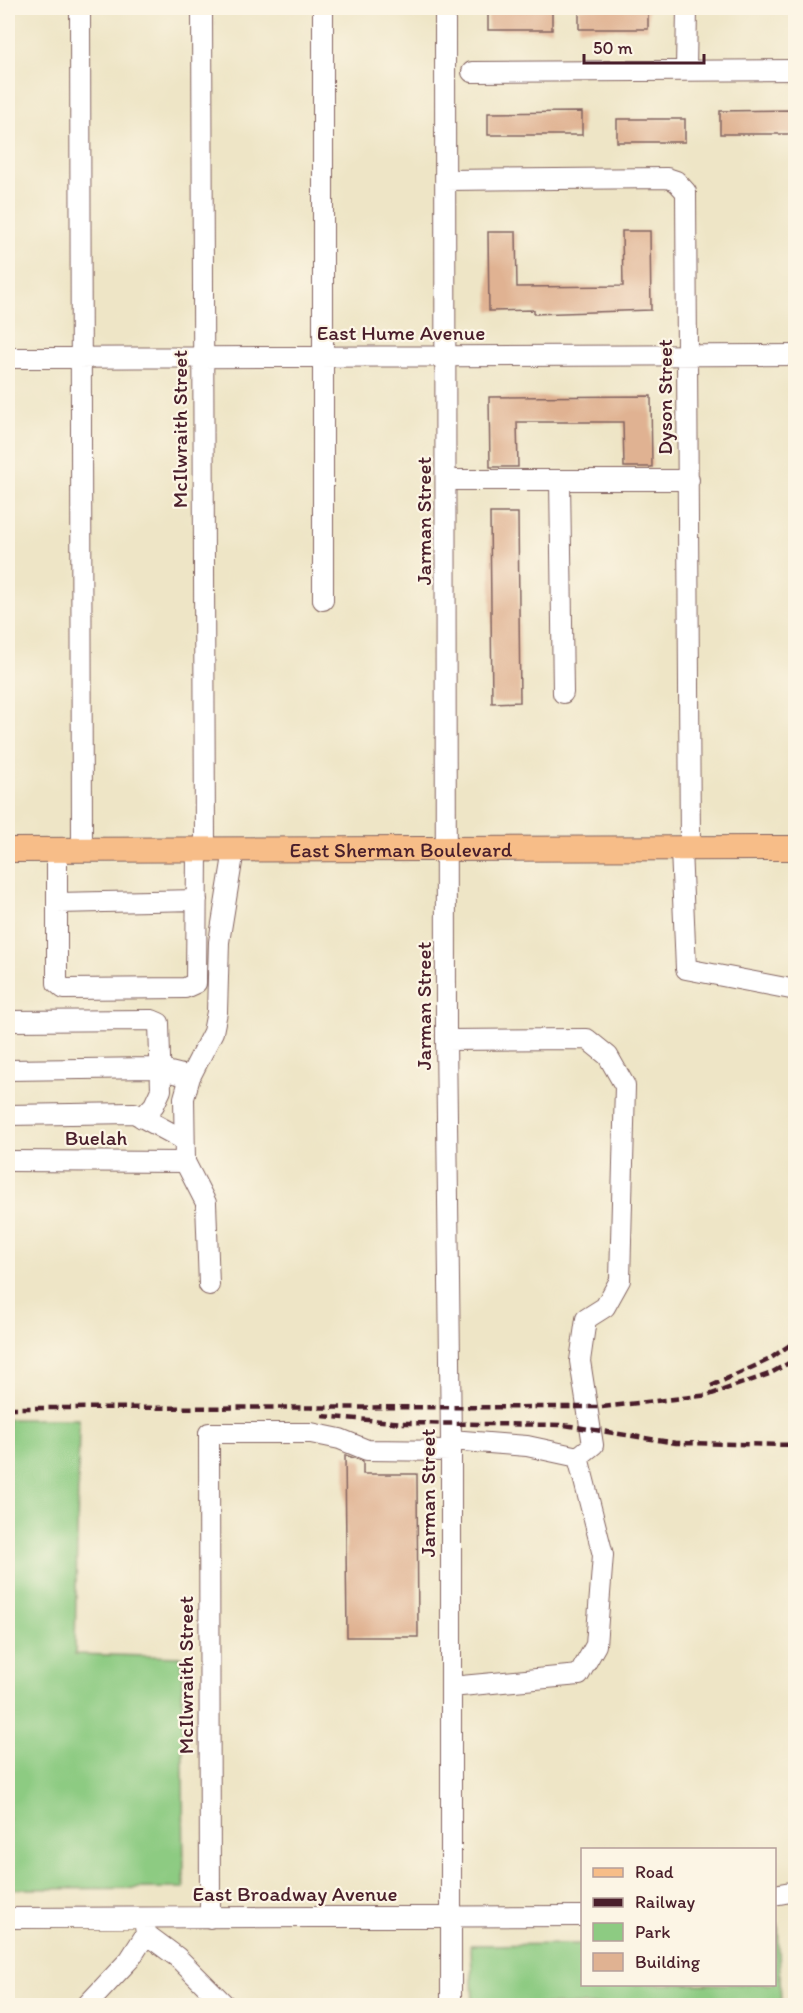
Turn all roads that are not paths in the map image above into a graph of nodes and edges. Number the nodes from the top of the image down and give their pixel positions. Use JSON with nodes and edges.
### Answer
{"nodes":[{"id":1,"x":80,"y":8,"type":"edge"},
{"id":2,"x":202,"y":8,"type":"edge"},
{"id":3,"x":323,"y":8,"type":"edge"},
{"id":4,"x":445,"y":8,"type":"edge"},
{"id":5,"x":687,"y":8,"type":"edge"},
{"id":6,"x":686,"y":70,"type":"junction"},
{"id":7,"x":795,"y":70,"type":"edge"},
{"id":8,"x":472,"y":72,"type":"dead end"},
{"id":9,"x":446,"y":180,"type":"junction"},
{"id":10,"x":795,"y":354,"type":"edge"},
{"id":11,"x":688,"y":355,"type":"junction"},
{"id":12,"x":323,"y":356,"type":"junction"},
{"id":13,"x":447,"y":356,"type":"junction"},
{"id":14,"x":202,"y":357,"type":"junction"},
{"id":15,"x":8,"y":358,"type":"edge"},
{"id":16,"x":81,"y":358,"type":"junction"},
{"id":17,"x":447,"y":480,"type":"junction"},
{"id":18,"x":560,"y":480,"type":"junction"},
{"id":19,"x":689,"y":480,"type":"junction"},
{"id":20,"x":323,"y":600,"type":"dead end"},
{"id":21,"x":563,"y":693,"type":"dead end"},
{"id":22,"x":686,"y":848,"type":"junction"},
{"id":23,"x":795,"y":848,"type":"edge"},
{"id":24,"x":447,"y":849,"type":"junction"},
{"id":25,"x":8,"y":850,"type":"edge"},
{"id":26,"x":57,"y":850,"type":"junction"},
{"id":27,"x":82,"y":850,"type":"junction"},
{"id":28,"x":201,"y":850,"type":"junction"},
{"id":29,"x":234,"y":850,"type":"junction"},
{"id":30,"x":197,"y":900,"type":"junction"},
{"id":31,"x":57,"y":903,"type":"junction"},
{"id":32,"x":795,"y":990,"type":"edge"},
{"id":33,"x":8,"y":1021,"type":"edge"},
{"id":34,"x":446,"y":1040,"type":"junction"},
{"id":35,"x":8,"y":1070,"type":"edge"},
{"id":36,"x":162,"y":1070,"type":"junction"},
{"id":37,"x":190,"y":1077,"type":"junction"},
{"id":38,"x":8,"y":1115,"type":"edge"},
{"id":39,"x":142,"y":1118,"type":"junction"},
{"id":40,"x":184,"y":1140,"type":"junction"},
{"id":41,"x":8,"y":1161,"type":"edge"},
{"id":42,"x":185,"y":1162,"type":"junction"},
{"id":43,"x":209,"y":1286,"type":"dead end"},
{"id":44,"x":451,"y":1445,"type":"junction"},
{"id":45,"x":578,"y":1456,"type":"junction"},
{"id":46,"x":451,"y":1687,"type":"junction"},
{"id":47,"x":795,"y":1891,"type":"edge"},
{"id":48,"x":776,"y":1895,"type":"edge"},
{"id":49,"x":581,"y":1916,"type":"edge"},
{"id":50,"x":451,"y":1917,"type":"junction"},
{"id":51,"x":8,"y":1918,"type":"edge"},
{"id":52,"x":210,"y":1918,"type":"junction"},
{"id":53,"x":145,"y":1926,"type":"junction"},
{"id":54,"x":86,"y":2006,"type":"edge"},
{"id":55,"x":226,"y":2006,"type":"edge"},
{"id":56,"x":451,"y":2006,"type":"edge"}],
"edges":[{"from":1,"to":16,"type":"street"},
{"from":2,"to":14,"type":"street","name":"McIlwraith Street"},
{"from":3,"to":12,"type":"street"},
{"from":4,"to":9,"type":"street","name":"Jarman Street"},
{"from":5,"to":6,"type":"street"},
{"from":6,"to":7,"type":"street"},
{"from":6,"to":8,"type":"street"},
{"from":9,"to":11,"type":"street","name":"Dyson Street"},
{"from":9,"to":13,"type":"street","name":"Jarman Street"},
{"from":10,"to":11,"type":"street","name":"East Hume Avenue"},
{"from":11,"to":13,"type":"street","name":"East Hume Avenue"},
{"from":11,"to":19,"type":"street","name":"Dyson Street"},
{"from":12,"to":13,"type":"street","name":"East Hume Avenue"},
{"from":12,"to":14,"type":"street","name":"East Hume Avenue"},
{"from":12,"to":20,"type":"street"},
{"from":13,"to":17,"type":"street","name":"Jarman Street"},
{"from":14,"to":16,"type":"street","name":"East Hume Avenue"},
{"from":14,"to":28,"type":"street","name":"McIlwraith Street"},
{"from":15,"to":16,"type":"street","name":"East Hume Avenue"},
{"from":16,"to":27,"type":"street"},
{"from":17,"to":18,"type":"street"},
{"from":17,"to":24,"type":"street","name":"Jarman Street"},
{"from":18,"to":19,"type":"street"},
{"from":18,"to":21,"type":"street"},
{"from":19,"to":22,"type":"street","name":"Dyson Street"},
{"from":22,"to":23,"type":"main road","name":"East Sherman Boulevard"},
{"from":22,"to":24,"type":"main road","name":"East Sherman Boulevard"},
{"from":22,"to":32,"type":"street","name":"Dyson Street"},
{"from":24,"to":29,"type":"main road","name":"East Sherman Boulevard"},
{"from":24,"to":34,"type":"street","name":"Jarman Street"},
{"from":25,"to":26,"type":"main road","name":"East Sherman Boulevard"},
{"from":26,"to":27,"type":"main road","name":"East Sherman Boulevard"},
{"from":26,"to":31,"type":"street"},
{"from":27,"to":28,"type":"main road","name":"East Sherman Boulevard"},
{"from":28,"to":29,"type":"main road","name":"East Sherman Boulevard"},
{"from":28,"to":30,"type":"street","name":"McIlwraith Street"},
{"from":29,"to":37,"type":"street"},
{"from":30,"to":31,"type":"street"},
{"from":30,"to":31,"type":"street","name":"McIlwraith Street"},
{"from":33,"to":36,"type":"street"},
{"from":34,"to":44,"type":"street","name":"Jarman Street"},
{"from":34,"to":45,"type":"street"},
{"from":35,"to":36,"type":"street"},
{"from":36,"to":37,"type":"street"},
{"from":36,"to":39,"type":"street"},
{"from":37,"to":40,"type":"street"},
{"from":38,"to":39,"type":"street"},
{"from":39,"to":40,"type":"street"},
{"from":40,"to":42,"type":"street"},
{"from":41,"to":42,"type":"street","name":"Buelah"},
{"from":42,"to":43,"type":"street"},
{"from":44,"to":45,"type":"street"},
{"from":44,"to":46,"type":"street","name":"Jarman Street"},
{"from":44,"to":52,"type":"street","name":"McIlwraith Street"},
{"from":45,"to":46,"type":"street"},
{"from":46,"to":50,"type":"street","name":"Jarman Street"},
{"from":47,"to":48,"type":"street"},
{"from":49,"to":50,"type":"street","name":"East Broadway Avenue"},
{"from":50,"to":52,"type":"street","name":"East Broadway Avenue"},
{"from":50,"to":56,"type":"street","name":"Jarman Street"},
{"from":51,"to":53,"type":"street","name":"East Broadway Avenue"},
{"from":52,"to":53,"type":"street","name":"East Broadway Avenue"},
{"from":53,"to":54,"type":"street"},
{"from":53,"to":55,"type":"street"}]}
